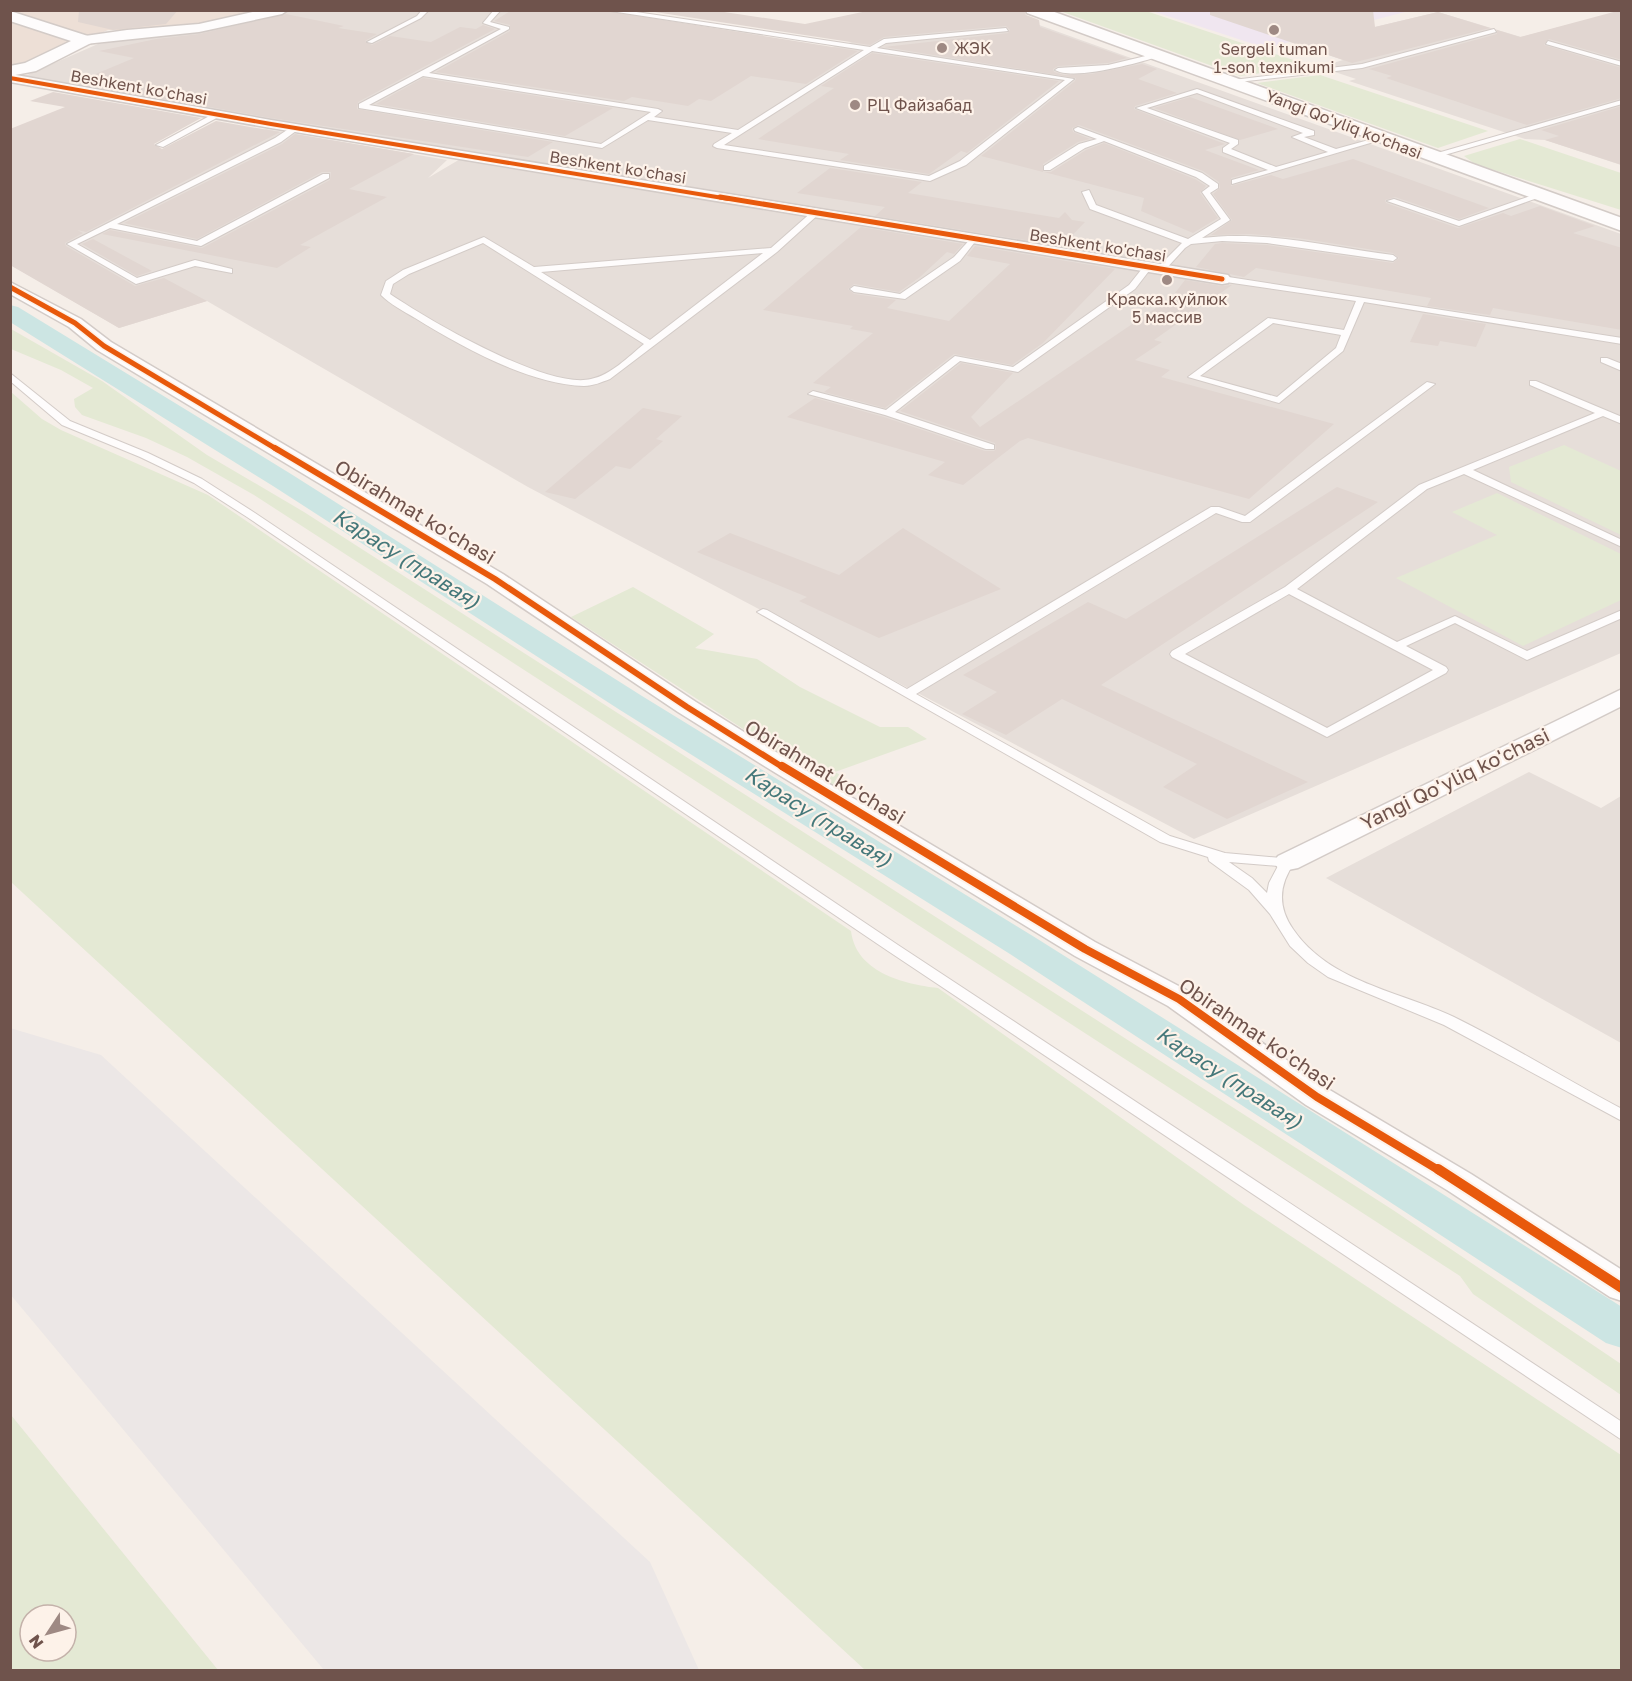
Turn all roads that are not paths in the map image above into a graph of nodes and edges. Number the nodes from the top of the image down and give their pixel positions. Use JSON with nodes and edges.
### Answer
{"nodes":[{"id":1,"x":282,"y":10,"type":"edge"},
{"id":2,"x":426,"y":10,"type":"edge"},
{"id":3,"x":498,"y":10,"type":"edge"},
{"id":4,"x":607,"y":10,"type":"edge"},
{"id":5,"x":1033,"y":10,"type":"edge"},
{"id":6,"x":10,"y":15,"type":"edge"},
{"id":7,"x":1006,"y":30,"type":"dead end"},
{"id":8,"x":1494,"y":31,"type":"dead end"},
{"id":9,"x":85,"y":40,"type":"junction"},
{"id":10,"x":370,"y":42,"type":"dead end"},
{"id":11,"x":1548,"y":42,"type":"dead end"},
{"id":12,"x":868,"y":51,"type":"junction"},
{"id":13,"x":1158,"y":55,"type":"junction"},
{"id":14,"x":976,"y":57,"type":"dead end"},
{"id":15,"x":1622,"y":64,"type":"edge"},
{"id":16,"x":422,"y":74,"type":"junction"},
{"id":17,"x":12,"y":76,"type":"edge"},
{"id":18,"x":1229,"y":81,"type":"junction"},
{"id":19,"x":1622,"y":102,"type":"edge"},
{"id":20,"x":218,"y":115,"type":"junction"},
{"id":21,"x":647,"y":118,"type":"junction"},
{"id":22,"x":296,"y":128,"type":"junction"},
{"id":23,"x":1078,"y":129,"type":"dead end"},
{"id":24,"x":739,"y":132,"type":"junction"},
{"id":25,"x":1383,"y":138,"type":"junction"},
{"id":26,"x":1104,"y":139,"type":"junction"},
{"id":27,"x":160,"y":144,"type":"dead end"},
{"id":28,"x":1336,"y":152,"type":"junction"},
{"id":29,"x":1431,"y":156,"type":"junction"},
{"id":30,"x":1047,"y":168,"type":"dead end"},
{"id":31,"x":1276,"y":170,"type":"junction"},
{"id":32,"x":326,"y":176,"type":"dead end"},
{"id":33,"x":1235,"y":182,"type":"dead end"},
{"id":34,"x":1086,"y":192,"type":"dead end"},
{"id":35,"x":1539,"y":196,"type":"junction"},
{"id":36,"x":1391,"y":201,"type":"dead end"},
{"id":37,"x":816,"y":213,"type":"junction"},
{"id":38,"x":109,"y":225,"type":"junction"},
{"id":39,"x":1622,"y":225,"type":"edge"},
{"id":40,"x":974,"y":238,"type":"junction"},
{"id":41,"x":1188,"y":243,"type":"junction"},
{"id":42,"x":774,"y":250,"type":"junction"},
{"id":43,"x":1394,"y":258,"type":"dead end"},
{"id":44,"x":1154,"y":268,"type":"junction"},
{"id":45,"x":532,"y":270,"type":"junction"},
{"id":46,"x":229,"y":271,"type":"dead end"},
{"id":47,"x":1222,"y":279,"type":"joint"},
{"id":48,"x":10,"y":287,"type":"edge"},
{"id":49,"x":854,"y":289,"type":"dead end"},
{"id":50,"x":1361,"y":299,"type":"junction"},
{"id":51,"x":1347,"y":333,"type":"junction"},
{"id":52,"x":1622,"y":341,"type":"edge"},
{"id":53,"x":650,"y":344,"type":"junction"},
{"id":54,"x":1604,"y":360,"type":"dead end"},
{"id":55,"x":1622,"y":368,"type":"edge"},
{"id":56,"x":10,"y":376,"type":"edge"},
{"id":57,"x":1533,"y":382,"type":"dead end"},
{"id":58,"x":1430,"y":384,"type":"dead end"},
{"id":59,"x":813,"y":394,"type":"dead end"},
{"id":60,"x":888,"y":413,"type":"junction"},
{"id":61,"x":1604,"y":413,"type":"junction"},
{"id":62,"x":1622,"y":421,"type":"edge"},
{"id":63,"x":990,"y":447,"type":"dead end"},
{"id":64,"x":1464,"y":470,"type":"junction"},
{"id":65,"x":1622,"y":544,"type":"edge"},
{"id":66,"x":1289,"y":589,"type":"junction"},
{"id":67,"x":763,"y":612,"type":"dead end"},
{"id":68,"x":1622,"y":613,"type":"edge"},
{"id":69,"x":1397,"y":646,"type":"junction"},
{"id":70,"x":907,"y":694,"type":"junction"},
{"id":71,"x":1622,"y":696,"type":"edge"},
{"id":72,"x":1210,"y":855,"type":"junction"},
{"id":73,"x":1288,"y":862,"type":"junction"},
{"id":74,"x":1276,"y":914,"type":"junction"},
{"id":75,"x":1622,"y":1116,"type":"edge"},
{"id":76,"x":1622,"y":1288,"type":"edge"},
{"id":77,"x":1622,"y":1432,"type":"edge"}],
"edges":[{"from":1,"to":9,"type":"street"},
{"from":2,"to":10,"type":"lane"},
{"from":3,"to":16,"type":"lane"},
{"from":4,"to":12,"type":"lane"},
{"from":5,"to":13,"type":"street","name":"Yangi Qo'yliq ko'chasi"},
{"from":6,"to":9,"type":"street"},
{"from":7,"to":12,"type":"lane"},
{"from":8,"to":18,"type":"lane"},
{"from":9,"to":17,"type":"street"},
{"from":11,"to":15,"type":"lane"},
{"from":12,"to":24,"type":"lane"},
{"from":12,"to":24,"type":"lane"},
{"from":13,"to":14,"type":"lane"},
{"from":13,"to":18,"type":"street","name":"Yangi Qo'yliq ko'chasi"},
{"from":16,"to":21,"type":"lane"},
{"from":16,"to":21,"type":"lane"},
{"from":17,"to":20,"type":"street","name":"Beshkent ko'chasi"},
{"from":18,"to":25,"type":"street","name":"Yangi Qo'yliq ko'chasi"},
{"from":19,"to":29,"type":"lane"},
{"from":20,"to":22,"type":"street","name":"Beshkent ko'chasi"},
{"from":20,"to":27,"type":"lane"},
{"from":21,"to":24,"type":"lane"},
{"from":22,"to":37,"type":"street","name":"Beshkent ko'chasi"},
{"from":22,"to":38,"type":"lane"},
{"from":23,"to":26,"type":"lane"},
{"from":25,"to":28,"type":"lane"},
{"from":25,"to":29,"type":"street","name":"Yangi Qo'yliq ko'chasi"},
{"from":26,"to":30,"type":"lane"},
{"from":26,"to":41,"type":"lane"},
{"from":28,"to":31,"type":"lane"},
{"from":28,"to":31,"type":"lane"},
{"from":29,"to":35,"type":"street","name":"Yangi Qo'yliq ko'chasi"},
{"from":31,"to":33,"type":"lane"},
{"from":32,"to":38,"type":"lane"},
{"from":34,"to":41,"type":"lane"},
{"from":35,"to":36,"type":"lane"},
{"from":35,"to":39,"type":"street","name":"Yangi Qo'yliq ko'chasi"},
{"from":37,"to":40,"type":"street","name":"Beshkent ko'chasi"},
{"from":37,"to":42,"type":"lane"},
{"from":38,"to":46,"type":"lane"},
{"from":40,"to":44,"type":"street","name":"Beshkent ko'chasi"},
{"from":40,"to":49,"type":"lane"},
{"from":41,"to":43,"type":"lane"},
{"from":41,"to":44,"type":"lane"},
{"from":42,"to":45,"type":"lane"},
{"from":42,"to":53,"type":"lane"},
{"from":44,"to":47,"type":"street","name":"Beshkent ko'chasi"},
{"from":44,"to":60,"type":"lane"},
{"from":45,"to":53,"type":"lane"},
{"from":45,"to":53,"type":"lane"},
{"from":47,"to":50,"type":"lane"},
{"from":48,"to":76,"type":"street","name":"Obirahmat ko'chasi"},
{"from":50,"to":51,"type":"lane"},
{"from":50,"to":52,"type":"lane"},
{"from":51,"to":51,"type":"lane"},
{"from":54,"to":55,"type":"lane"},
{"from":56,"to":77,"type":"lane"},
{"from":57,"to":61,"type":"lane"},
{"from":58,"to":70,"type":"lane"},
{"from":59,"to":60,"type":"lane"},
{"from":60,"to":63,"type":"lane"},
{"from":61,"to":62,"type":"lane"},
{"from":61,"to":64,"type":"lane"},
{"from":64,"to":65,"type":"lane"},
{"from":64,"to":66,"type":"lane"},
{"from":66,"to":69,"type":"lane"},
{"from":66,"to":69,"type":"lane"},
{"from":67,"to":70,"type":"lane"},
{"from":68,"to":69,"type":"lane"},
{"from":70,"to":72,"type":"lane"},
{"from":71,"to":73,"type":"street","name":"Yangi Qo'yliq ko'chasi"},
{"from":72,"to":73,"type":"lane"},
{"from":72,"to":74,"type":"lane"},
{"from":73,"to":74,"type":"lane"},
{"from":74,"to":75,"type":"lane"}]}
